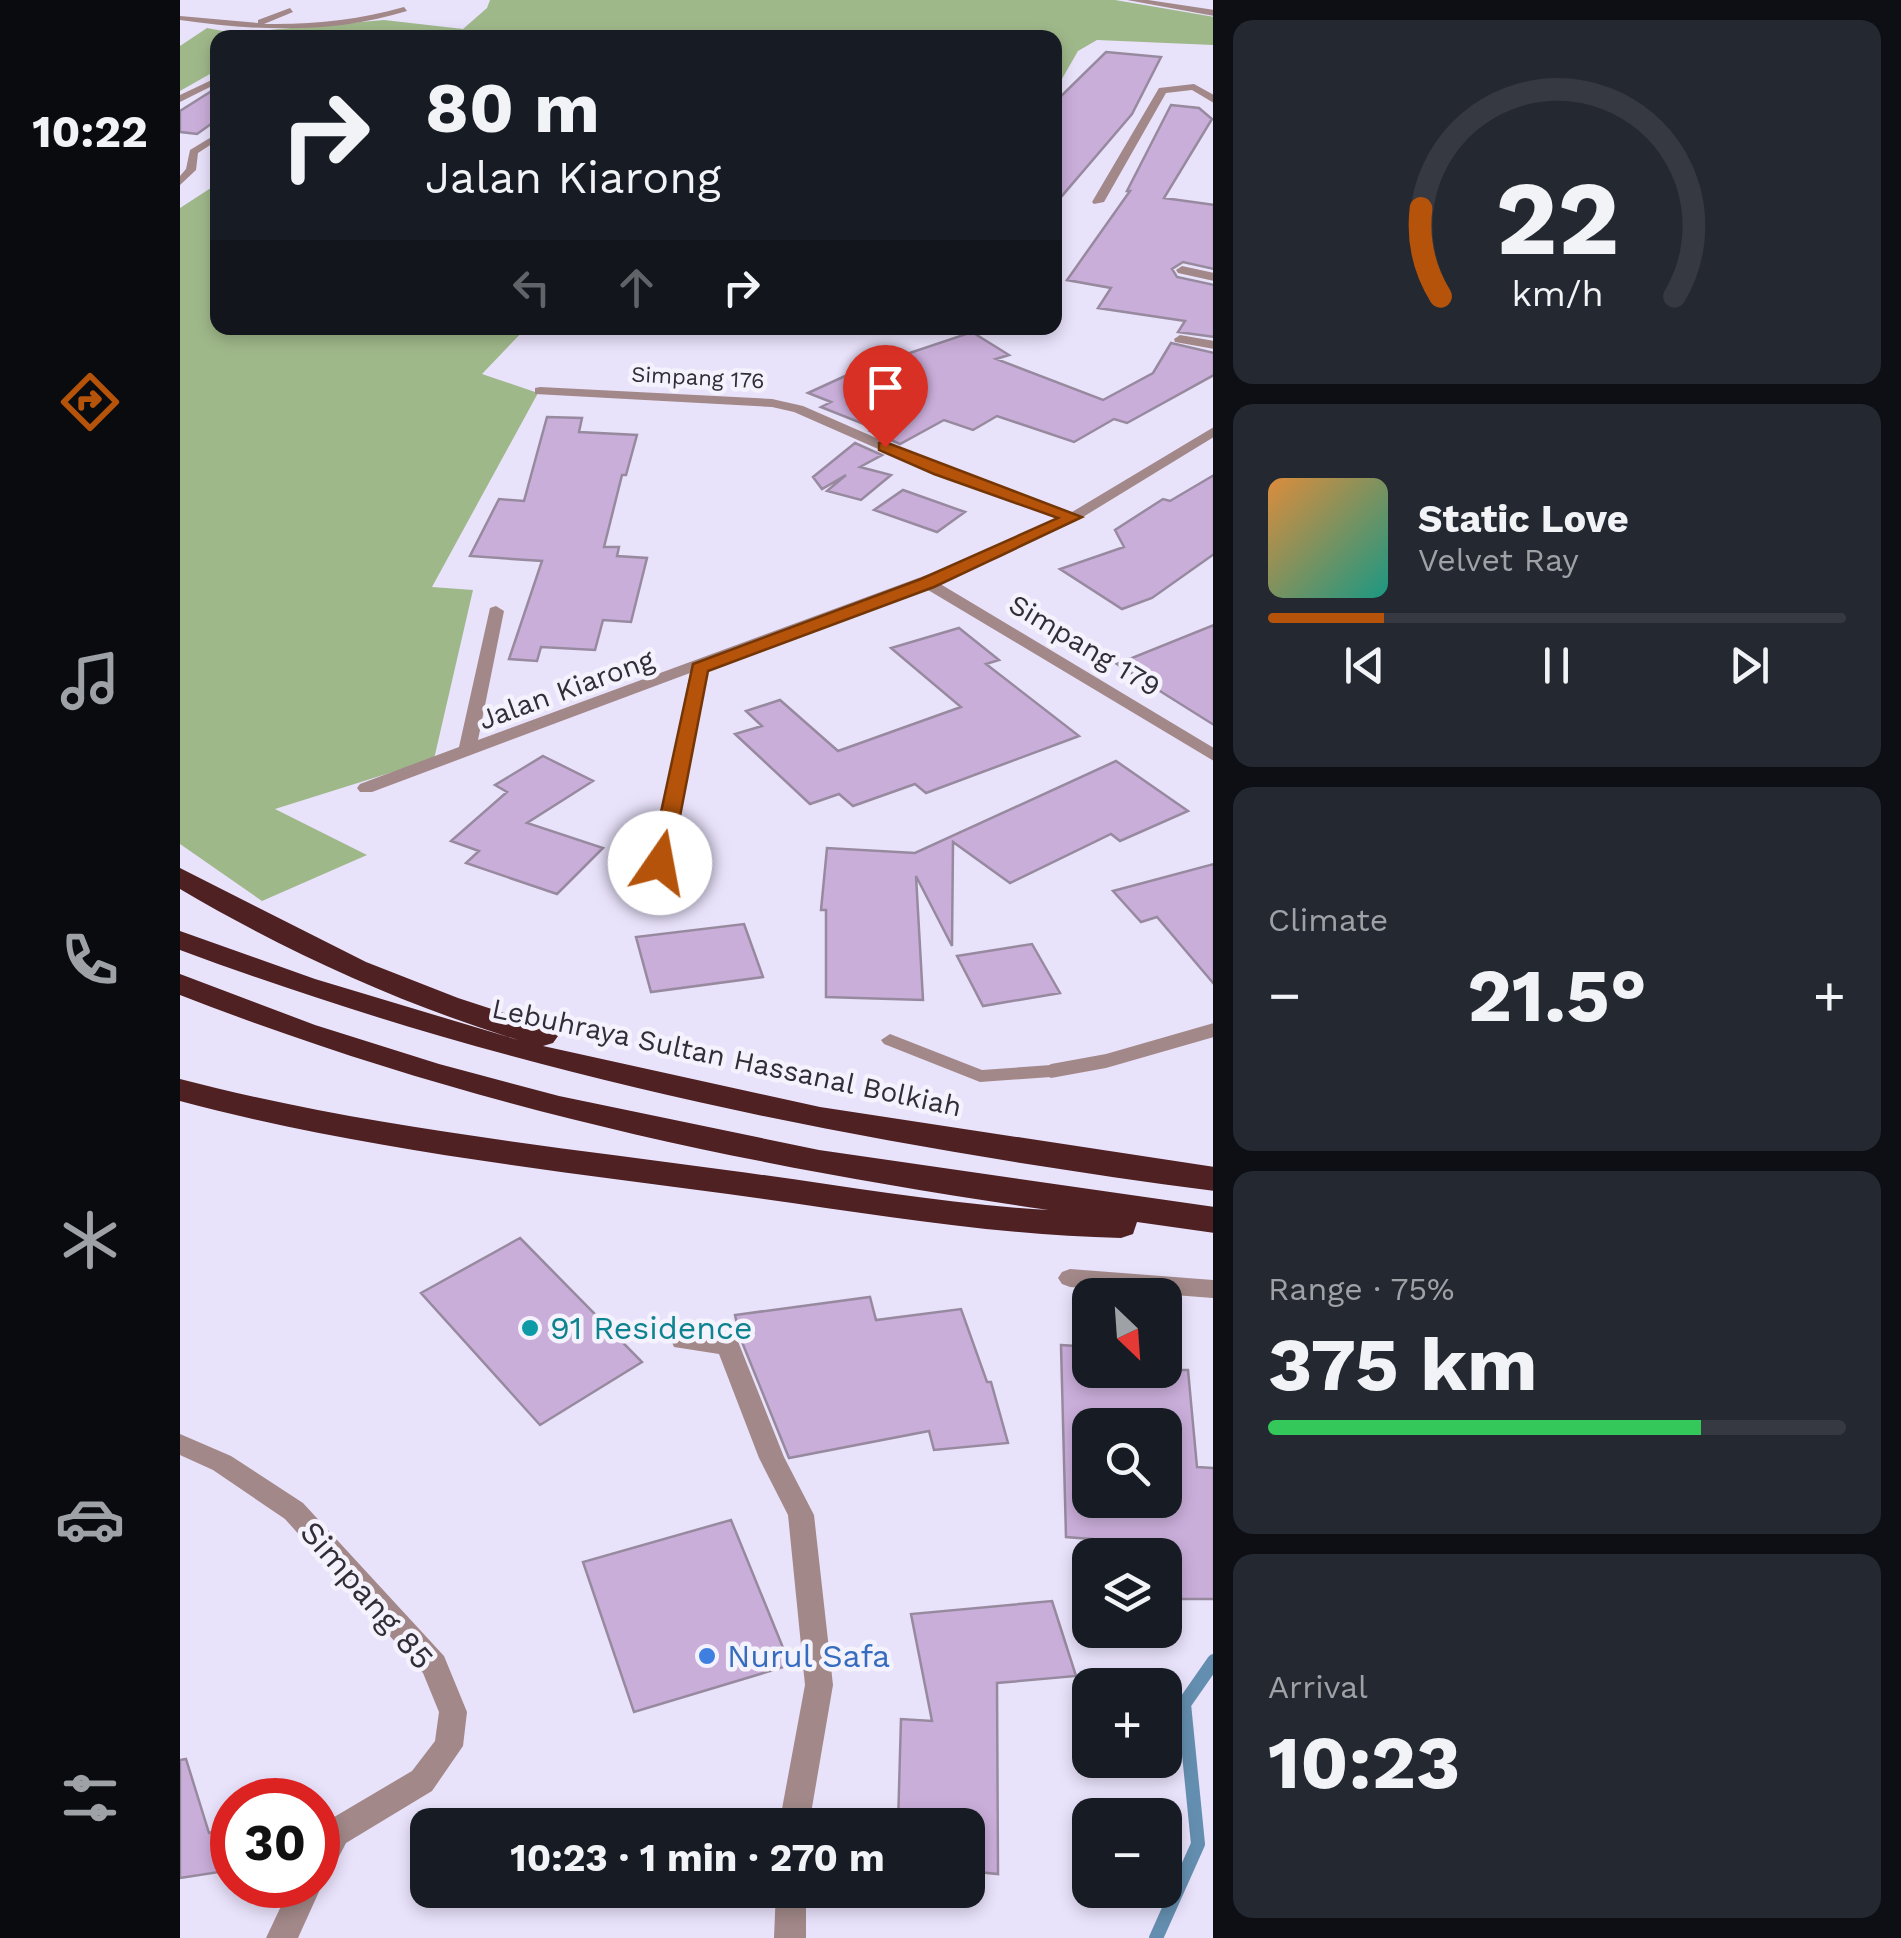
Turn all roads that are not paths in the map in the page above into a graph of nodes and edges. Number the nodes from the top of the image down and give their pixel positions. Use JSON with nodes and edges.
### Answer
{"nodes":[{"id":1,"x":1131,"y":0,"type":"edge"},
{"id":2,"x":404,"y":9,"type":"dead end"},
{"id":3,"x":290,"y":10,"type":"dead end"},
{"id":4,"x":1213,"y":14,"type":"edge"},
{"id":5,"x":180,"y":18,"type":"edge"},
{"id":6,"x":252,"y":26,"type":"junction"},
{"id":7,"x":210,"y":83,"type":"edge"},
{"id":8,"x":180,"y":99,"type":"edge"},
{"id":9,"x":1213,"y":99,"type":"edge"},
{"id":10,"x":180,"y":140,"type":"edge"},
{"id":11,"x":210,"y":141,"type":"edge"},
{"id":12,"x":205,"y":144,"type":"junction"},
{"id":13,"x":180,"y":182,"type":"edge"},
{"id":14,"x":1098,"y":202,"type":"dead end"},
{"id":15,"x":1182,"y":270,"type":"dead end"},
{"id":16,"x":1213,"y":277,"type":"edge"},
{"id":17,"x":1180,"y":339,"type":"dead end"},
{"id":18,"x":1213,"y":345,"type":"edge"},
{"id":19,"x":540,"y":391,"type":"dead end"},
{"id":20,"x":1213,"y":432,"type":"edge"},
{"id":21,"x":1073,"y":517,"type":"junction"},
{"id":22,"x":928,"y":583,"type":"junction"},
{"id":23,"x":496,"y":611,"type":"dead end"},
{"id":24,"x":700,"y":668,"type":"junction"},
{"id":25,"x":466,"y":752,"type":"junction"},
{"id":26,"x":1213,"y":755,"type":"edge"},
{"id":27,"x":366,"y":788,"type":"dead end"},
{"id":28,"x":660,"y":863,"type":"dead end"},
{"id":29,"x":180,"y":877,"type":"edge"},
{"id":30,"x":180,"y":940,"type":"edge"},
{"id":31,"x":180,"y":984,"type":"edge"},
{"id":32,"x":1213,"y":1030,"type":"edge"},
{"id":33,"x":890,"y":1040,"type":"dead end"},
{"id":34,"x":1051,"y":1071,"type":"joint"},
{"id":35,"x":180,"y":1090,"type":"edge"},
{"id":36,"x":839,"y":1121,"type":"junction"},
{"id":37,"x":1213,"y":1179,"type":"edge"},
{"id":38,"x":1213,"y":1222,"type":"edge"},
{"id":39,"x":1213,"y":1222,"type":"edge"},
{"id":40,"x":1070,"y":1278,"type":"dead end"},
{"id":41,"x":1213,"y":1289,"type":"edge"},
{"id":42,"x":683,"y":1340,"type":"dead end"},
{"id":43,"x":180,"y":1444,"type":"edge"},
{"id":44,"x":797,"y":1808,"type":"edge"},
{"id":45,"x":340,"y":1829,"type":"edge"},
{"id":46,"x":296,"y":1908,"type":"edge"},
{"id":47,"x":790,"y":1908,"type":"edge"},
{"id":48,"x":282,"y":1938,"type":"edge"},
{"id":49,"x":790,"y":1938,"type":"edge"}],
"edges":[{"from":1,"to":4,"type":"street"},
{"from":2,"to":6,"type":"lane"},
{"from":3,"to":6,"type":"lane"},
{"from":5,"to":6,"type":"lane"},
{"from":7,"to":8,"type":"lane"},
{"from":9,"to":14,"type":"street"},
{"from":10,"to":12,"type":"lane"},
{"from":11,"to":12,"type":"lane"},
{"from":12,"to":13,"type":"lane"},
{"from":15,"to":16,"type":"street"},
{"from":17,"to":18,"type":"street"},
{"from":19,"to":21,"type":"street","name":"Simpang 176"},
{"from":20,"to":21,"type":"street","name":"Jalan Kiarong"},
{"from":21,"to":22,"type":"street","name":"Jalan Kiarong"},
{"from":22,"to":24,"type":"street","name":"Jalan Kiarong"},
{"from":22,"to":26,"type":"street","name":"Simpang 179"},
{"from":23,"to":25,"type":"street"},
{"from":24,"to":25,"type":"street","name":"Jalan Kiarong"},
{"from":24,"to":28,"type":"street"},
{"from":25,"to":27,"type":"street","name":"Jalan Kiarong"},
{"from":29,"to":36,"type":"highway"},
{"from":30,"to":36,"type":"highway","name":"Lebuhraya Sultan Hassanal Bolkiah"},
{"from":31,"to":38,"type":"highway"},
{"from":32,"to":34,"type":"street"},
{"from":33,"to":34,"type":"lane"},
{"from":35,"to":39,"type":"highway"},
{"from":36,"to":37,"type":"highway","name":"Lebuhraya Sultan Hassanal Bolkiah"},
{"from":40,"to":41,"type":"street"},
{"from":42,"to":44,"type":"street"},
{"from":43,"to":45,"type":"street","name":"Simpang 85"},
{"from":46,"to":48,"type":"street"},
{"from":47,"to":49,"type":"street"}]}
